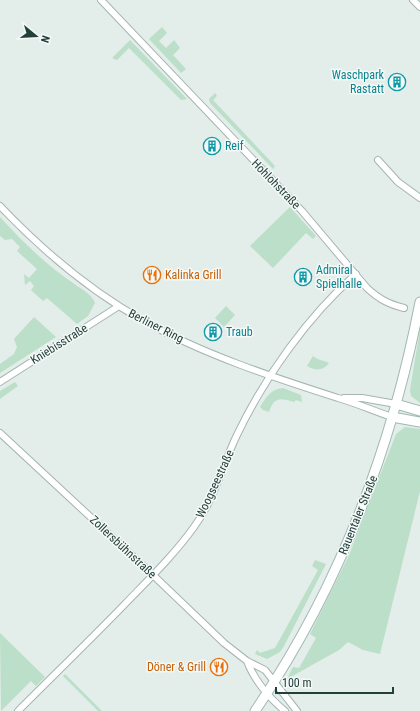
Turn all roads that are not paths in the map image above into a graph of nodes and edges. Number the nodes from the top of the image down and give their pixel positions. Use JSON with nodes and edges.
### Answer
{"nodes":[{"id":1,"x":101,"y":0,"type":"edge"},
{"id":2,"x":413,"y":0,"type":"edge"},
{"id":3,"x":420,"y":7,"type":"edge"},
{"id":4,"x":378,"y":160,"type":"dead end"},
{"id":5,"x":420,"y":198,"type":"edge"},
{"id":6,"x":0,"y":206,"type":"edge"},
{"id":7,"x":356,"y":274,"type":"junction"},
{"id":8,"x":420,"y":302,"type":"edge"},
{"id":9,"x":119,"y":306,"type":"junction"},
{"id":10,"x":404,"y":308,"type":"dead end"},
{"id":11,"x":272,"y":376,"type":"junction"},
{"id":12,"x":0,"y":382,"type":"edge"},
{"id":13,"x":340,"y":398,"type":"junction"},
{"id":14,"x":396,"y":404,"type":"junction"},
{"id":15,"x":420,"y":411,"type":"edge"},
{"id":16,"x":392,"y":417,"type":"junction"},
{"id":17,"x":420,"y":422,"type":"edge"},
{"id":18,"x":0,"y":433,"type":"edge"},
{"id":19,"x":153,"y":575,"type":"junction"},
{"id":20,"x":247,"y":661,"type":"junction"},
{"id":21,"x":275,"y":681,"type":"junction"},
{"id":22,"x":267,"y":693,"type":"junction"},
{"id":23,"x":18,"y":711,"type":"edge"},
{"id":24,"x":255,"y":711,"type":"edge"},
{"id":25,"x":286,"y":711,"type":"edge"},
{"id":26,"x":297,"y":711,"type":"edge"}],
"edges":[{"from":1,"to":7,"type":"street","name":"Hohlohstraße"},
{"from":2,"to":3,"type":"street"},
{"from":4,"to":5,"type":"street"},
{"from":6,"to":9,"type":"street","name":"Berliner Ring"},
{"from":7,"to":10,"type":"street","name":"Hohlohstraße"},
{"from":7,"to":11,"type":"street","name":"Woogseestraße"},
{"from":8,"to":14,"type":"street","name":"Rauentaler Straße"},
{"from":9,"to":11,"type":"street","name":"Berliner Ring"},
{"from":9,"to":12,"type":"street","name":"Kniebisstraße"},
{"from":11,"to":13,"type":"street","name":"Berliner Ring"},
{"from":11,"to":19,"type":"street","name":"Woogseestraße"},
{"from":13,"to":14,"type":"street","name":"Berliner Ring"},
{"from":13,"to":16,"type":"street","name":"Berliner Ring"},
{"from":14,"to":15,"type":"street","name":"Berliner Ring"},
{"from":14,"to":16,"type":"street","name":"Rauentaler Straße"},
{"from":16,"to":17,"type":"street","name":"Berliner Ring"},
{"from":16,"to":21,"type":"street","name":"Rauentaler Straße"},
{"from":18,"to":19,"type":"street","name":"Zollersbühnstraße"},
{"from":19,"to":20,"type":"street","name":"Zollersbühnstraße"},
{"from":19,"to":23,"type":"street","name":"Woogseestraße"},
{"from":20,"to":21,"type":"street","name":"Zollersbühnstraße"},
{"from":20,"to":22,"type":"street","name":"Zollersbühnstraße"},
{"from":21,"to":22,"type":"street","name":"Rauentaler Straße"},
{"from":21,"to":26,"type":"street","name":"Zollersbühnstraße"},
{"from":22,"to":24,"type":"street","name":"Rauentaler Straße"},
{"from":22,"to":25,"type":"street","name":"Zollersbühnstraße"}]}
